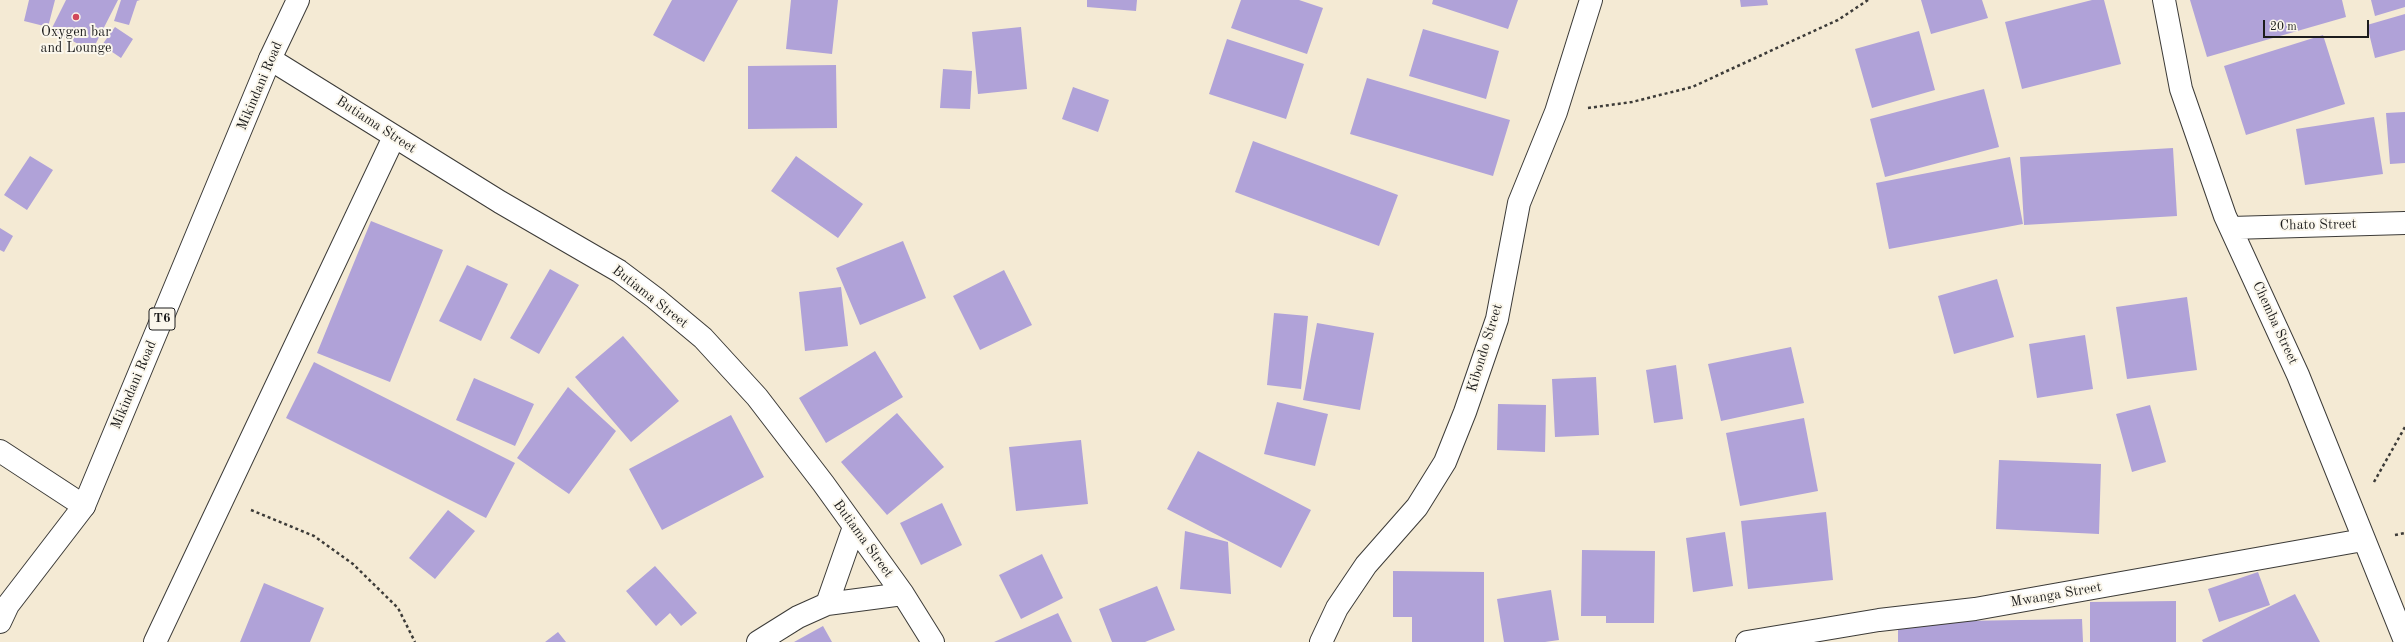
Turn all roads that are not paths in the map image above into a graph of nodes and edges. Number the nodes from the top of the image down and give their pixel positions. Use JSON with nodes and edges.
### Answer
{"nodes":[{"id":1,"x":298,"y":0,"type":"edge"},
{"id":2,"x":1591,"y":0,"type":"edge"},
{"id":3,"x":2164,"y":0,"type":"edge"},
{"id":4,"x":270,"y":59,"type":"junction"},
{"id":5,"x":394,"y":137,"type":"junction"},
{"id":6,"x":2405,"y":223,"type":"edge"},
{"id":7,"x":2231,"y":228,"type":"junction"},
{"id":8,"x":0,"y":451,"type":"edge"},
{"id":9,"x":84,"y":506,"type":"junction"},
{"id":10,"x":854,"y":527,"type":"junction"},
{"id":11,"x":2363,"y":540,"type":"junction"},
{"id":12,"x":903,"y":594,"type":"junction"},
{"id":13,"x":827,"y":604,"type":"junction"},
{"id":14,"x":0,"y":622,"type":"edge"},
{"id":15,"x":2405,"y":641,"type":"edge"},
{"id":16,"x":155,"y":642,"type":"edge"},
{"id":17,"x":758,"y":642,"type":"edge"},
{"id":18,"x":933,"y":642,"type":"edge"},
{"id":19,"x":1321,"y":642,"type":"edge"},
{"id":20,"x":1747,"y":642,"type":"edge"}],
"edges":[{"from":1,"to":4,"type":"main road","name":"Mikindani Road","number":"T6"},
{"from":2,"to":19,"type":"main road","name":"Kibondo Street"},
{"from":3,"to":7,"type":"main road","name":"Chemba Street"},
{"from":4,"to":5,"type":"main road","name":"Butiama Street"},
{"from":4,"to":9,"type":"main road","name":"Mikindani Road","number":"T6"},
{"from":5,"to":10,"type":"main road","name":"Butiama Street"},
{"from":5,"to":16,"type":"main road"},
{"from":6,"to":7,"type":"main road","name":"Chato Street"},
{"from":7,"to":11,"type":"main road","name":"Chemba Street"},
{"from":8,"to":9,"type":"main road"},
{"from":9,"to":14,"type":"main road","name":"Mikindani Road","number":"T6"},
{"from":10,"to":12,"type":"main road","name":"Butiama Street"},
{"from":10,"to":13,"type":"main road"},
{"from":11,"to":15,"type":"main road","name":"Chemba Street"},
{"from":11,"to":20,"type":"main road","name":"Mwanga Street"},
{"from":12,"to":13,"type":"main road"},
{"from":12,"to":18,"type":"main road","name":"Butiama Street"},
{"from":13,"to":17,"type":"main road"}]}
